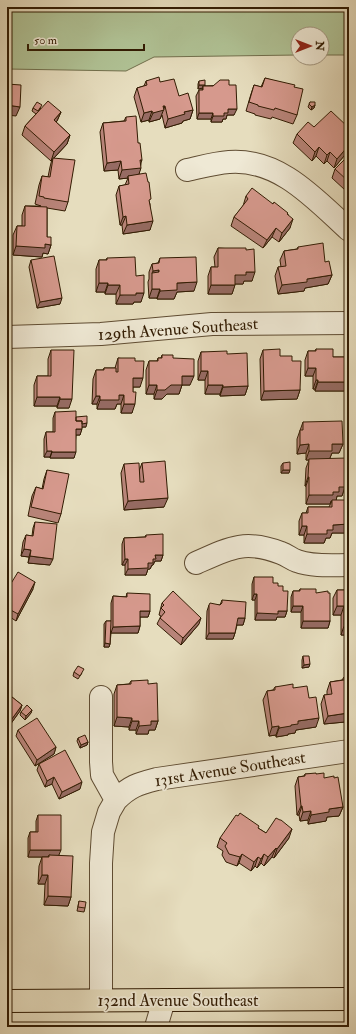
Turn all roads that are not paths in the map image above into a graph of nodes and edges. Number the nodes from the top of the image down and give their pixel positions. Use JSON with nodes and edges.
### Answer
{"nodes":[{"id":1,"x":187,"y":170,"type":"dead end"},
{"id":2,"x":349,"y":230,"type":"edge"},
{"id":3,"x":349,"y":323,"type":"edge"},
{"id":4,"x":7,"y":337,"type":"edge"},
{"id":5,"x":196,"y":563,"type":"dead end"},
{"id":6,"x":349,"y":565,"type":"edge"},
{"id":7,"x":101,"y":697,"type":"dead end"},
{"id":8,"x":349,"y":751,"type":"edge"},
{"id":9,"x":116,"y":800,"type":"junction"},
{"id":10,"x":349,"y":999,"type":"edge"},
{"id":11,"x":101,"y":1000,"type":"junction"},
{"id":12,"x":164,"y":1000,"type":"junction"},
{"id":13,"x":7,"y":1001,"type":"edge"},
{"id":14,"x":156,"y":1027,"type":"edge"}],
"edges":[{"from":1,"to":2,"type":"street"},
{"from":3,"to":4,"type":"street","name":"129th Avenue Southeast"},
{"from":5,"to":6,"type":"street"},
{"from":7,"to":9,"type":"street"},
{"from":8,"to":9,"type":"street","name":"131st Avenue Southeast"},
{"from":9,"to":11,"type":"street"},
{"from":10,"to":12,"type":"main road","name":"132nd Avenue Southeast"},
{"from":11,"to":12,"type":"main road","name":"132nd Avenue Southeast"},
{"from":11,"to":13,"type":"main road","name":"132nd Avenue Southeast"},
{"from":12,"to":14,"type":"street"}]}
